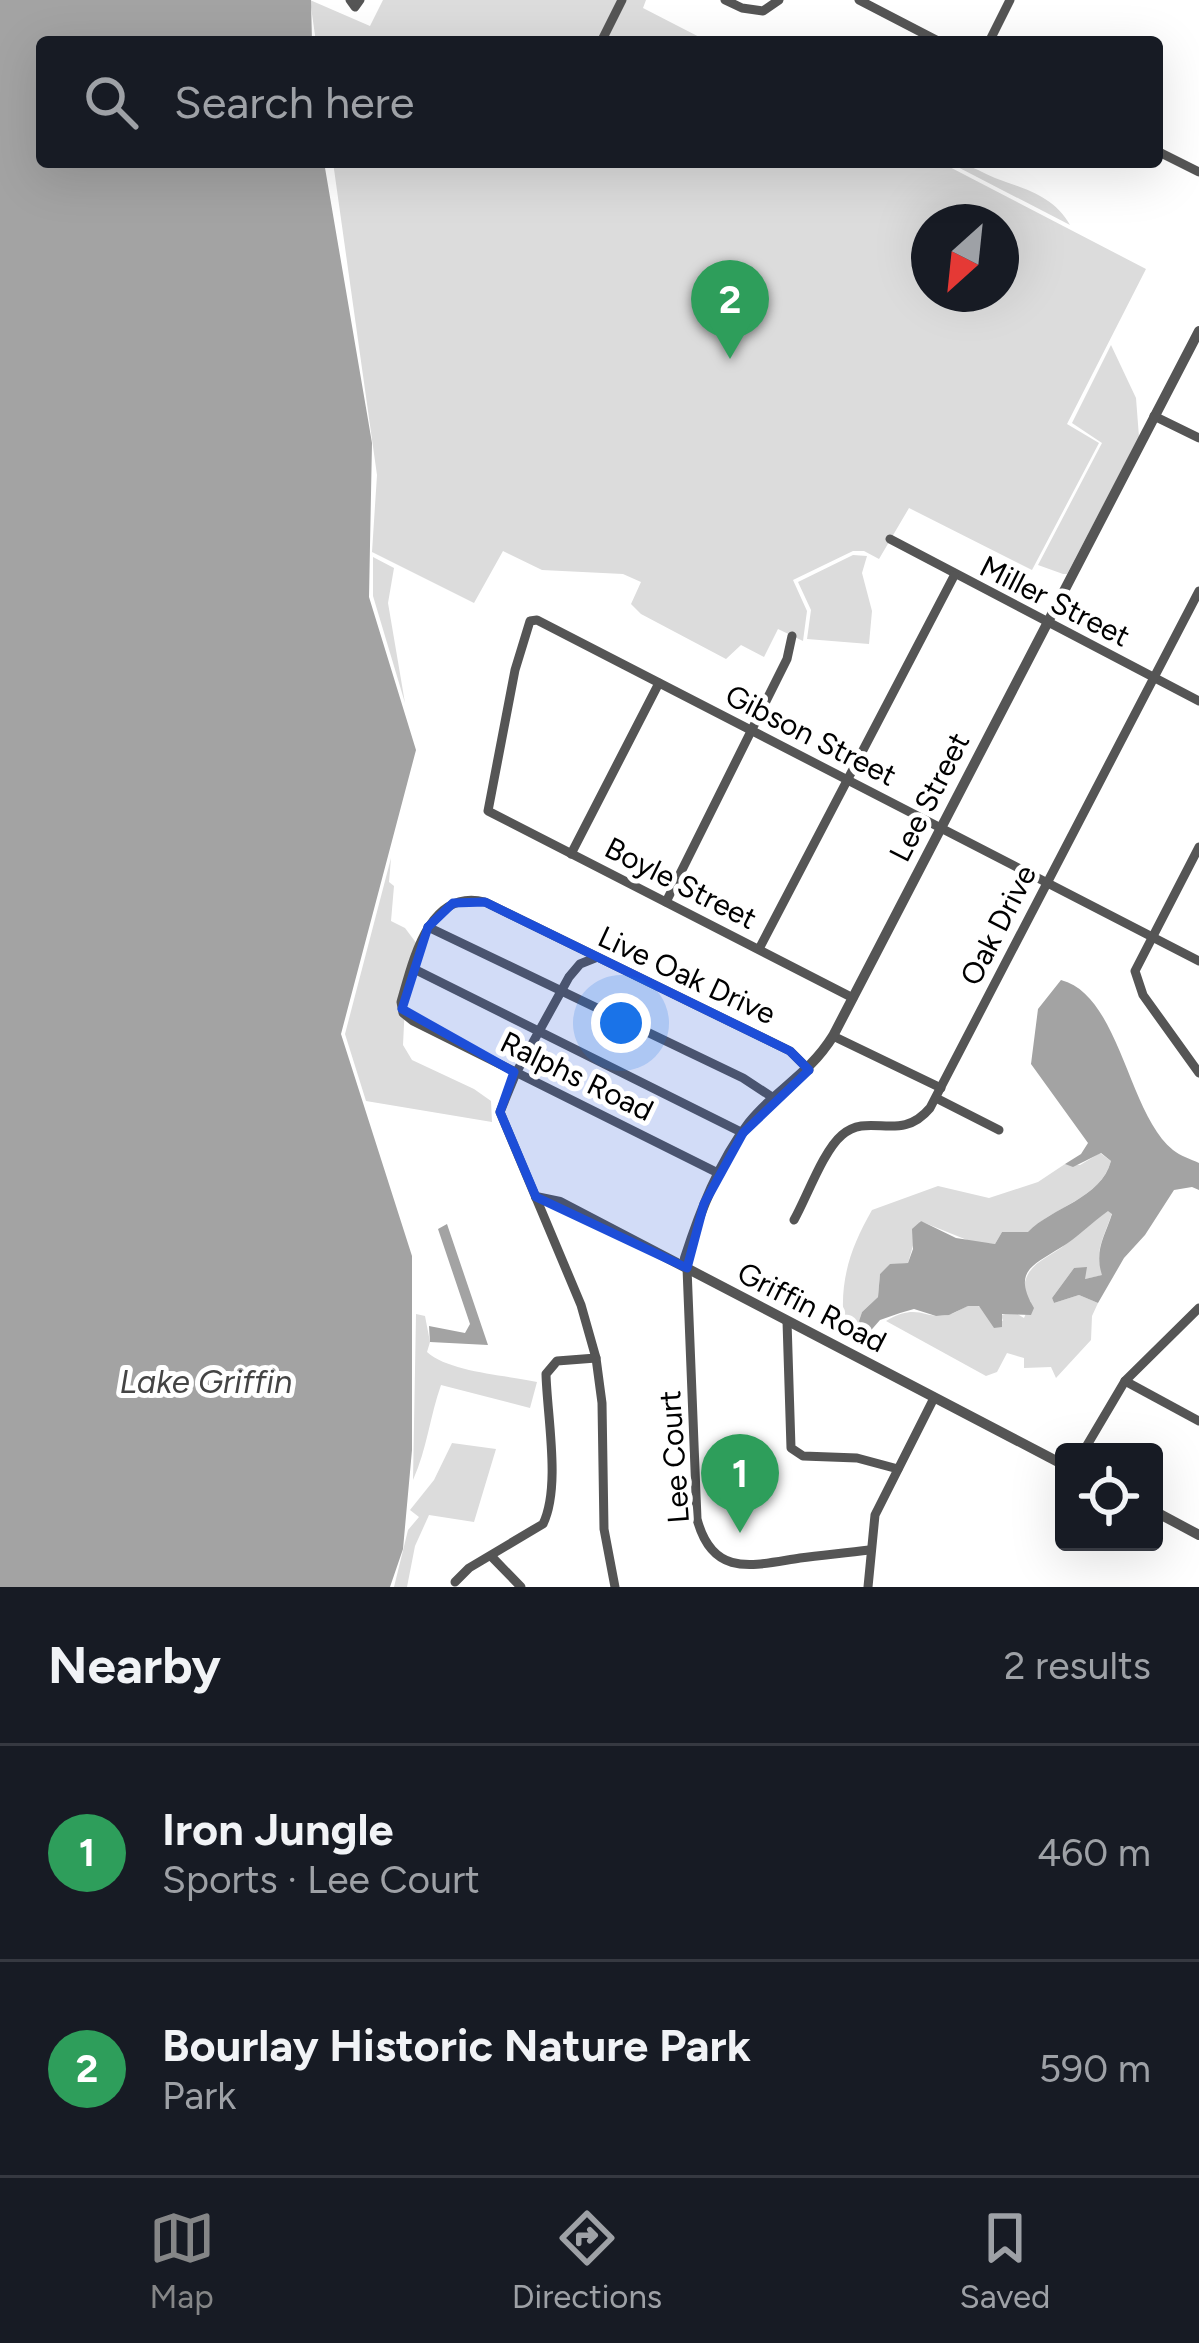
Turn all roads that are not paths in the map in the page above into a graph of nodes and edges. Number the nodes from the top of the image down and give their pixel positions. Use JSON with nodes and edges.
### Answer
{"nodes":[{"id":1,"x":622,"y":0,"type":"edge"},
{"id":2,"x":725,"y":0,"type":"edge"},
{"id":3,"x":779,"y":0,"type":"edge"},
{"id":4,"x":1010,"y":0,"type":"edge"},
{"id":5,"x":862,"y":2,"type":"edge"},
{"id":6,"x":604,"y":36,"type":"edge"},
{"id":7,"x":928,"y":36,"type":"edge"},
{"id":8,"x":991,"y":36,"type":"edge"},
{"id":9,"x":1163,"y":154,"type":"edge"},
{"id":10,"x":1199,"y":172,"type":"edge"},
{"id":11,"x":1199,"y":331,"type":"edge"},
{"id":12,"x":1154,"y":416,"type":"junction"},
{"id":13,"x":1199,"y":438,"type":"edge"},
{"id":14,"x":890,"y":539,"type":"dead end"},
{"id":15,"x":954,"y":576,"type":"junction"},
{"id":16,"x":1199,"y":591,"type":"edge"},
{"id":17,"x":1046,"y":623,"type":"junction"},
{"id":18,"x":792,"y":636,"type":"dead end"},
{"id":19,"x":1153,"y":678,"type":"junction"},
{"id":20,"x":659,"y":683,"type":"junction"},
{"id":21,"x":1199,"y":701,"type":"edge"},
{"id":22,"x":752,"y":731,"type":"junction"},
{"id":23,"x":846,"y":780,"type":"junction"},
{"id":24,"x":488,"y":811,"type":"joint"},
{"id":25,"x":940,"y":829,"type":"junction"},
{"id":26,"x":1199,"y":847,"type":"edge"},
{"id":27,"x":571,"y":854,"type":"junction"},
{"id":28,"x":1047,"y":883,"type":"junction"},
{"id":29,"x":665,"y":902,"type":"junction"},
{"id":30,"x":428,"y":927,"type":"junction"},
{"id":31,"x":1150,"y":936,"type":"junction"},
{"id":32,"x":760,"y":949,"type":"junction"},
{"id":33,"x":595,"y":958,"type":"junction"},
{"id":34,"x":1199,"y":961,"type":"edge"},
{"id":35,"x":412,"y":968,"type":"junction"},
{"id":36,"x":561,"y":990,"type":"junction"},
{"id":37,"x":853,"y":998,"type":"junction"},
{"id":38,"x":538,"y":1032,"type":"junction"},
{"id":39,"x":833,"y":1036,"type":"junction"},
{"id":40,"x":809,"y":1070,"type":"junction"},
{"id":41,"x":516,"y":1072,"type":"junction"},
{"id":42,"x":1199,"y":1072,"type":"edge"},
{"id":43,"x":938,"y":1093,"type":"junction"},
{"id":44,"x":775,"y":1099,"type":"junction"},
{"id":45,"x":999,"y":1130,"type":"dead end"},
{"id":46,"x":743,"y":1133,"type":"junction"},
{"id":47,"x":720,"y":1174,"type":"junction"},
{"id":48,"x":536,"y":1197,"type":"junction"},
{"id":49,"x":794,"y":1220,"type":"dead end"},
{"id":50,"x":687,"y":1268,"type":"junction"},
{"id":51,"x":1199,"y":1308,"type":"edge"},
{"id":52,"x":787,"y":1321,"type":"junction"},
{"id":53,"x":596,"y":1358,"type":"junction"},
{"id":54,"x":1125,"y":1381,"type":"junction"},
{"id":55,"x":934,"y":1398,"type":"junction"},
{"id":56,"x":1199,"y":1420,"type":"edge"},
{"id":57,"x":1088,"y":1443,"type":"edge"},
{"id":58,"x":1055,"y":1460,"type":"edge"},
{"id":59,"x":898,"y":1469,"type":"junction"},
{"id":60,"x":1163,"y":1516,"type":"edge"},
{"id":61,"x":1199,"y":1534,"type":"edge"},
{"id":62,"x":868,"y":1550,"type":"junction"},
{"id":63,"x":491,"y":1556,"type":"junction"},
{"id":64,"x":455,"y":1582,"type":"dead end"},
{"id":65,"x":521,"y":1587,"type":"edge"},
{"id":66,"x":616,"y":1587,"type":"edge"},
{"id":67,"x":868,"y":1587,"type":"edge"}],
"edges":[{"from":1,"to":6,"type":"street"},
{"from":2,"to":3,"type":"street"},
{"from":4,"to":8,"type":"street"},
{"from":5,"to":7,"type":"street"},
{"from":9,"to":10,"type":"street"},
{"from":11,"to":12,"type":"street","name":"Lee Street"},
{"from":12,"to":13,"type":"street"},
{"from":12,"to":17,"type":"street","name":"Lee Street"},
{"from":14,"to":15,"type":"street","name":"Miller Street"},
{"from":15,"to":17,"type":"street","name":"Miller Street"},
{"from":15,"to":23,"type":"street"},
{"from":16,"to":19,"type":"street","name":"Oak Drive"},
{"from":17,"to":19,"type":"street","name":"Miller Street"},
{"from":17,"to":25,"type":"street","name":"Lee Street"},
{"from":18,"to":22,"type":"street"},
{"from":19,"to":21,"type":"street","name":"Miller Street"},
{"from":19,"to":28,"type":"street","name":"Oak Drive"},
{"from":20,"to":22,"type":"street","name":"Gibson Street"},
{"from":20,"to":24,"type":"street","name":"Gibson Street"},
{"from":20,"to":27,"type":"street"},
{"from":22,"to":23,"type":"street","name":"Gibson Street"},
{"from":22,"to":29,"type":"street"},
{"from":23,"to":25,"type":"street","name":"Gibson Street"},
{"from":23,"to":32,"type":"street"},
{"from":24,"to":27,"type":"street","name":"Boyle Street"},
{"from":25,"to":28,"type":"street","name":"Gibson Street"},
{"from":25,"to":37,"type":"street","name":"Lee Street"},
{"from":26,"to":31,"type":"street"},
{"from":27,"to":29,"type":"street","name":"Boyle Street"},
{"from":28,"to":31,"type":"street","name":"Gibson Street"},
{"from":28,"to":43,"type":"street","name":"Oak Drive"},
{"from":29,"to":32,"type":"street","name":"Boyle Street"},
{"from":30,"to":33,"type":"street","name":"Live Oak Drive"},
{"from":30,"to":35,"type":"street"},
{"from":30,"to":36,"type":"street"},
{"from":31,"to":34,"type":"street","name":"Gibson Street"},
{"from":31,"to":42,"type":"street"},
{"from":32,"to":37,"type":"street","name":"Boyle Street"},
{"from":33,"to":36,"type":"street"},
{"from":33,"to":40,"type":"street","name":"Live Oak Drive"},
{"from":35,"to":38,"type":"street"},
{"from":35,"to":41,"type":"street","name":"Ralphs Road"},
{"from":36,"to":38,"type":"street"},
{"from":36,"to":44,"type":"street"},
{"from":37,"to":39,"type":"street","name":"Lee Street"},
{"from":38,"to":41,"type":"street"},
{"from":38,"to":46,"type":"street"},
{"from":39,"to":40,"type":"street","name":"Lee Street"},
{"from":39,"to":43,"type":"street"},
{"from":40,"to":44,"type":"street","name":"Lee Street"},
{"from":41,"to":47,"type":"street","name":"Ralphs Road"},
{"from":41,"to":48,"type":"street"},
{"from":43,"to":45,"type":"street"},
{"from":43,"to":49,"type":"street"},
{"from":44,"to":46,"type":"street","name":"Lee Street"},
{"from":46,"to":47,"type":"street","name":"Lee Street"},
{"from":47,"to":50,"type":"street","name":"Lee Street"},
{"from":48,"to":50,"type":"street","name":"Griffin Road"},
{"from":48,"to":53,"type":"street"},
{"from":50,"to":52,"type":"street","name":"Griffin Road"},
{"from":50,"to":62,"type":"street","name":"Lee Court"},
{"from":51,"to":54,"type":"street"},
{"from":52,"to":55,"type":"street","name":"Griffin Road"},
{"from":52,"to":59,"type":"street"},
{"from":53,"to":63,"type":"street"},
{"from":53,"to":66,"type":"street"},
{"from":54,"to":56,"type":"street"},
{"from":54,"to":57,"type":"street"},
{"from":55,"to":58,"type":"street","name":"Griffin Road"},
{"from":55,"to":59,"type":"street"},
{"from":59,"to":62,"type":"street"},
{"from":60,"to":61,"type":"street"},
{"from":62,"to":67,"type":"street"},
{"from":63,"to":64,"type":"street"},
{"from":63,"to":65,"type":"street"}]}
